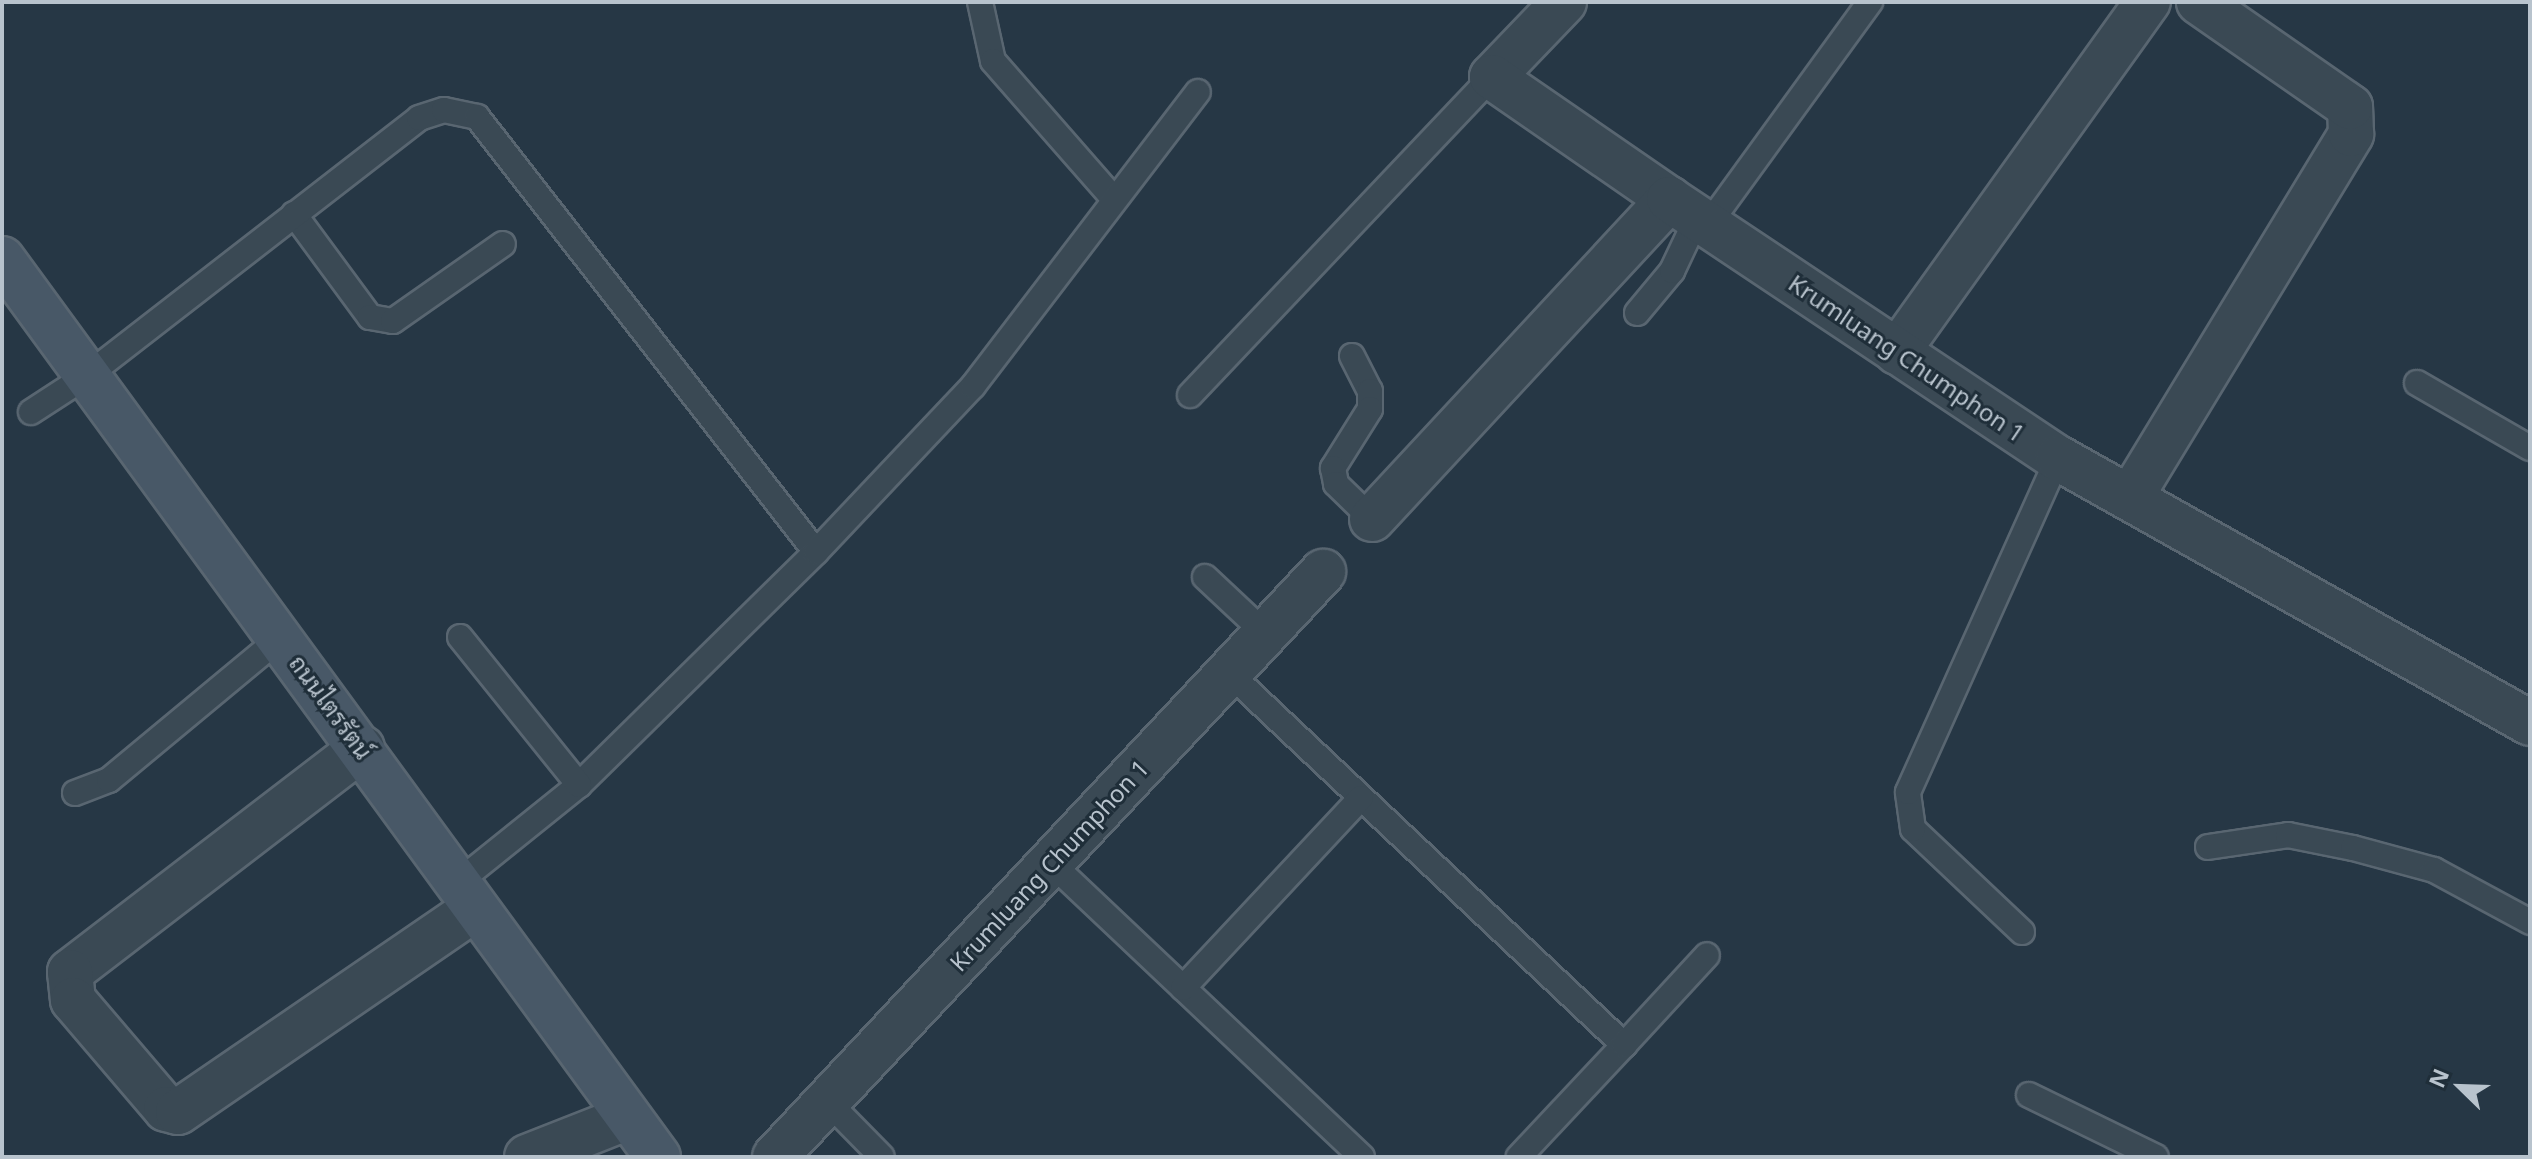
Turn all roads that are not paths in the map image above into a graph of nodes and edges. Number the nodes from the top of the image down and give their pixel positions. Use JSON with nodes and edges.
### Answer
{"nodes":[{"id":1,"x":980,"y":2,"type":"edge"},
{"id":2,"x":1564,"y":2,"type":"edge"},
{"id":3,"x":1870,"y":2,"type":"edge"},
{"id":4,"x":2148,"y":2,"type":"edge"},
{"id":5,"x":2199,"y":2,"type":"edge"},
{"id":6,"x":1492,"y":77,"type":"junction"},
{"id":7,"x":1198,"y":92,"type":"dead end"},
{"id":8,"x":1114,"y":199,"type":"junction"},
{"id":9,"x":294,"y":214,"type":"junction"},
{"id":10,"x":1691,"y":214,"type":"junction"},
{"id":11,"x":503,"y":244,"type":"dead end"},
{"id":12,"x":2,"y":259,"type":"edge"},
{"id":13,"x":1637,"y":313,"type":"dead end"},
{"id":14,"x":1897,"y":352,"type":"junction"},
{"id":15,"x":1352,"y":356,"type":"dead end"},
{"id":16,"x":88,"y":375,"type":"junction"},
{"id":17,"x":2417,"y":383,"type":"dead end"},
{"id":18,"x":1190,"y":395,"type":"dead end"},
{"id":19,"x":31,"y":412,"type":"dead end"},
{"id":20,"x":2530,"y":448,"type":"edge"},
{"id":21,"x":2058,"y":458,"type":"junction"},
{"id":22,"x":2130,"y":498,"type":"junction"},
{"id":23,"x":1372,"y":519,"type":"joint"},
{"id":24,"x":816,"y":552,"type":"junction"},
{"id":25,"x":1323,"y":572,"type":"dead end"},
{"id":26,"x":1205,"y":577,"type":"dead end"},
{"id":27,"x":1266,"y":634,"type":"junction"},
{"id":28,"x":460,"y":637,"type":"dead end"},
{"id":29,"x":280,"y":638,"type":"junction"},
{"id":30,"x":1229,"y":673,"type":"junction"},
{"id":31,"x":2530,"y":723,"type":"edge"},
{"id":32,"x":362,"y":748,"type":"junction"},
{"id":33,"x":579,"y":785,"type":"junction"},
{"id":34,"x":75,"y":793,"type":"dead end"},
{"id":35,"x":1361,"y":798,"type":"junction"},
{"id":36,"x":2208,"y":847,"type":"dead end"},
{"id":37,"x":1051,"y":863,"type":"junction"},
{"id":38,"x":466,"y":896,"type":"junction"},
{"id":39,"x":2530,"y":922,"type":"edge"},
{"id":40,"x":2022,"y":932,"type":"dead end"},
{"id":41,"x":1707,"y":955,"type":"dead end"},
{"id":42,"x":1183,"y":988,"type":"junction"},
{"id":43,"x":1624,"y":1045,"type":"junction"},
{"id":44,"x":2029,"y":1095,"type":"dead end"},
{"id":45,"x":827,"y":1101,"type":"junction"},
{"id":46,"x":626,"y":1118,"type":"junction"},
{"id":47,"x":527,"y":1157,"type":"edge"},
{"id":48,"x":658,"y":1157,"type":"edge"},
{"id":49,"x":775,"y":1157,"type":"edge"},
{"id":50,"x":882,"y":1157,"type":"edge"},
{"id":51,"x":1362,"y":1157,"type":"edge"},
{"id":52,"x":1519,"y":1157,"type":"edge"},
{"id":53,"x":2156,"y":1157,"type":"edge"}],
"edges":[{"from":1,"to":8,"type":"lane"},
{"from":2,"to":6,"type":"street"},
{"from":3,"to":10,"type":"lane"},
{"from":4,"to":14,"type":"street"},
{"from":5,"to":22,"type":"street"},
{"from":6,"to":10,"type":"street","name":"Krumluang Chumphon 1"},
{"from":6,"to":18,"type":"lane"},
{"from":7,"to":8,"type":"lane"},
{"from":8,"to":24,"type":"lane"},
{"from":9,"to":11,"type":"lane"},
{"from":9,"to":16,"type":"lane"},
{"from":9,"to":24,"type":"lane"},
{"from":10,"to":13,"type":"lane"},
{"from":10,"to":14,"type":"street","name":"Krumluang Chumphon 1"},
{"from":10,"to":23,"type":"street"},
{"from":12,"to":16,"type":"main road","name":"ถนนไตรรัตน์"},
{"from":14,"to":21,"type":"street","name":"Krumluang Chumphon 1"},
{"from":15,"to":23,"type":"lane"},
{"from":16,"to":19,"type":"lane"},
{"from":16,"to":29,"type":"main road","name":"ถนนไตรรัตน์"},
{"from":17,"to":20,"type":"lane"},
{"from":21,"to":22,"type":"street","name":"Krumluang Chumphon 1"},
{"from":21,"to":40,"type":"lane"},
{"from":22,"to":31,"type":"street","name":"Krumluang Chumphon 1"},
{"from":24,"to":33,"type":"lane"},
{"from":25,"to":27,"type":"street","name":"Krumluang Chumphon 1"},
{"from":26,"to":27,"type":"lane"},
{"from":27,"to":30,"type":"street","name":"Krumluang Chumphon 1"},
{"from":28,"to":33,"type":"lane"},
{"from":29,"to":32,"type":"main road","name":"ถนนไตรรัตน์"},
{"from":29,"to":34,"type":"lane"},
{"from":30,"to":35,"type":"lane"},
{"from":30,"to":37,"type":"street","name":"Krumluang Chumphon 1"},
{"from":32,"to":38,"type":"main road","name":"ถนนไตรรัตน์"},
{"from":32,"to":38,"type":"street"},
{"from":33,"to":38,"type":"lane"},
{"from":35,"to":42,"type":"lane"},
{"from":35,"to":43,"type":"lane"},
{"from":36,"to":39,"type":"lane"},
{"from":37,"to":42,"type":"lane"},
{"from":37,"to":45,"type":"street","name":"Krumluang Chumphon 1"},
{"from":38,"to":46,"type":"main road","name":"ถนนไตรรัตน์"},
{"from":41,"to":43,"type":"lane"},
{"from":42,"to":51,"type":"lane"},
{"from":43,"to":52,"type":"lane"},
{"from":44,"to":53,"type":"lane"},
{"from":45,"to":49,"type":"street","name":"Krumluang Chumphon 1"},
{"from":45,"to":50,"type":"lane"},
{"from":46,"to":47,"type":"street"},
{"from":46,"to":48,"type":"main road","name":"ถนนไตรรัตน์"}]}
